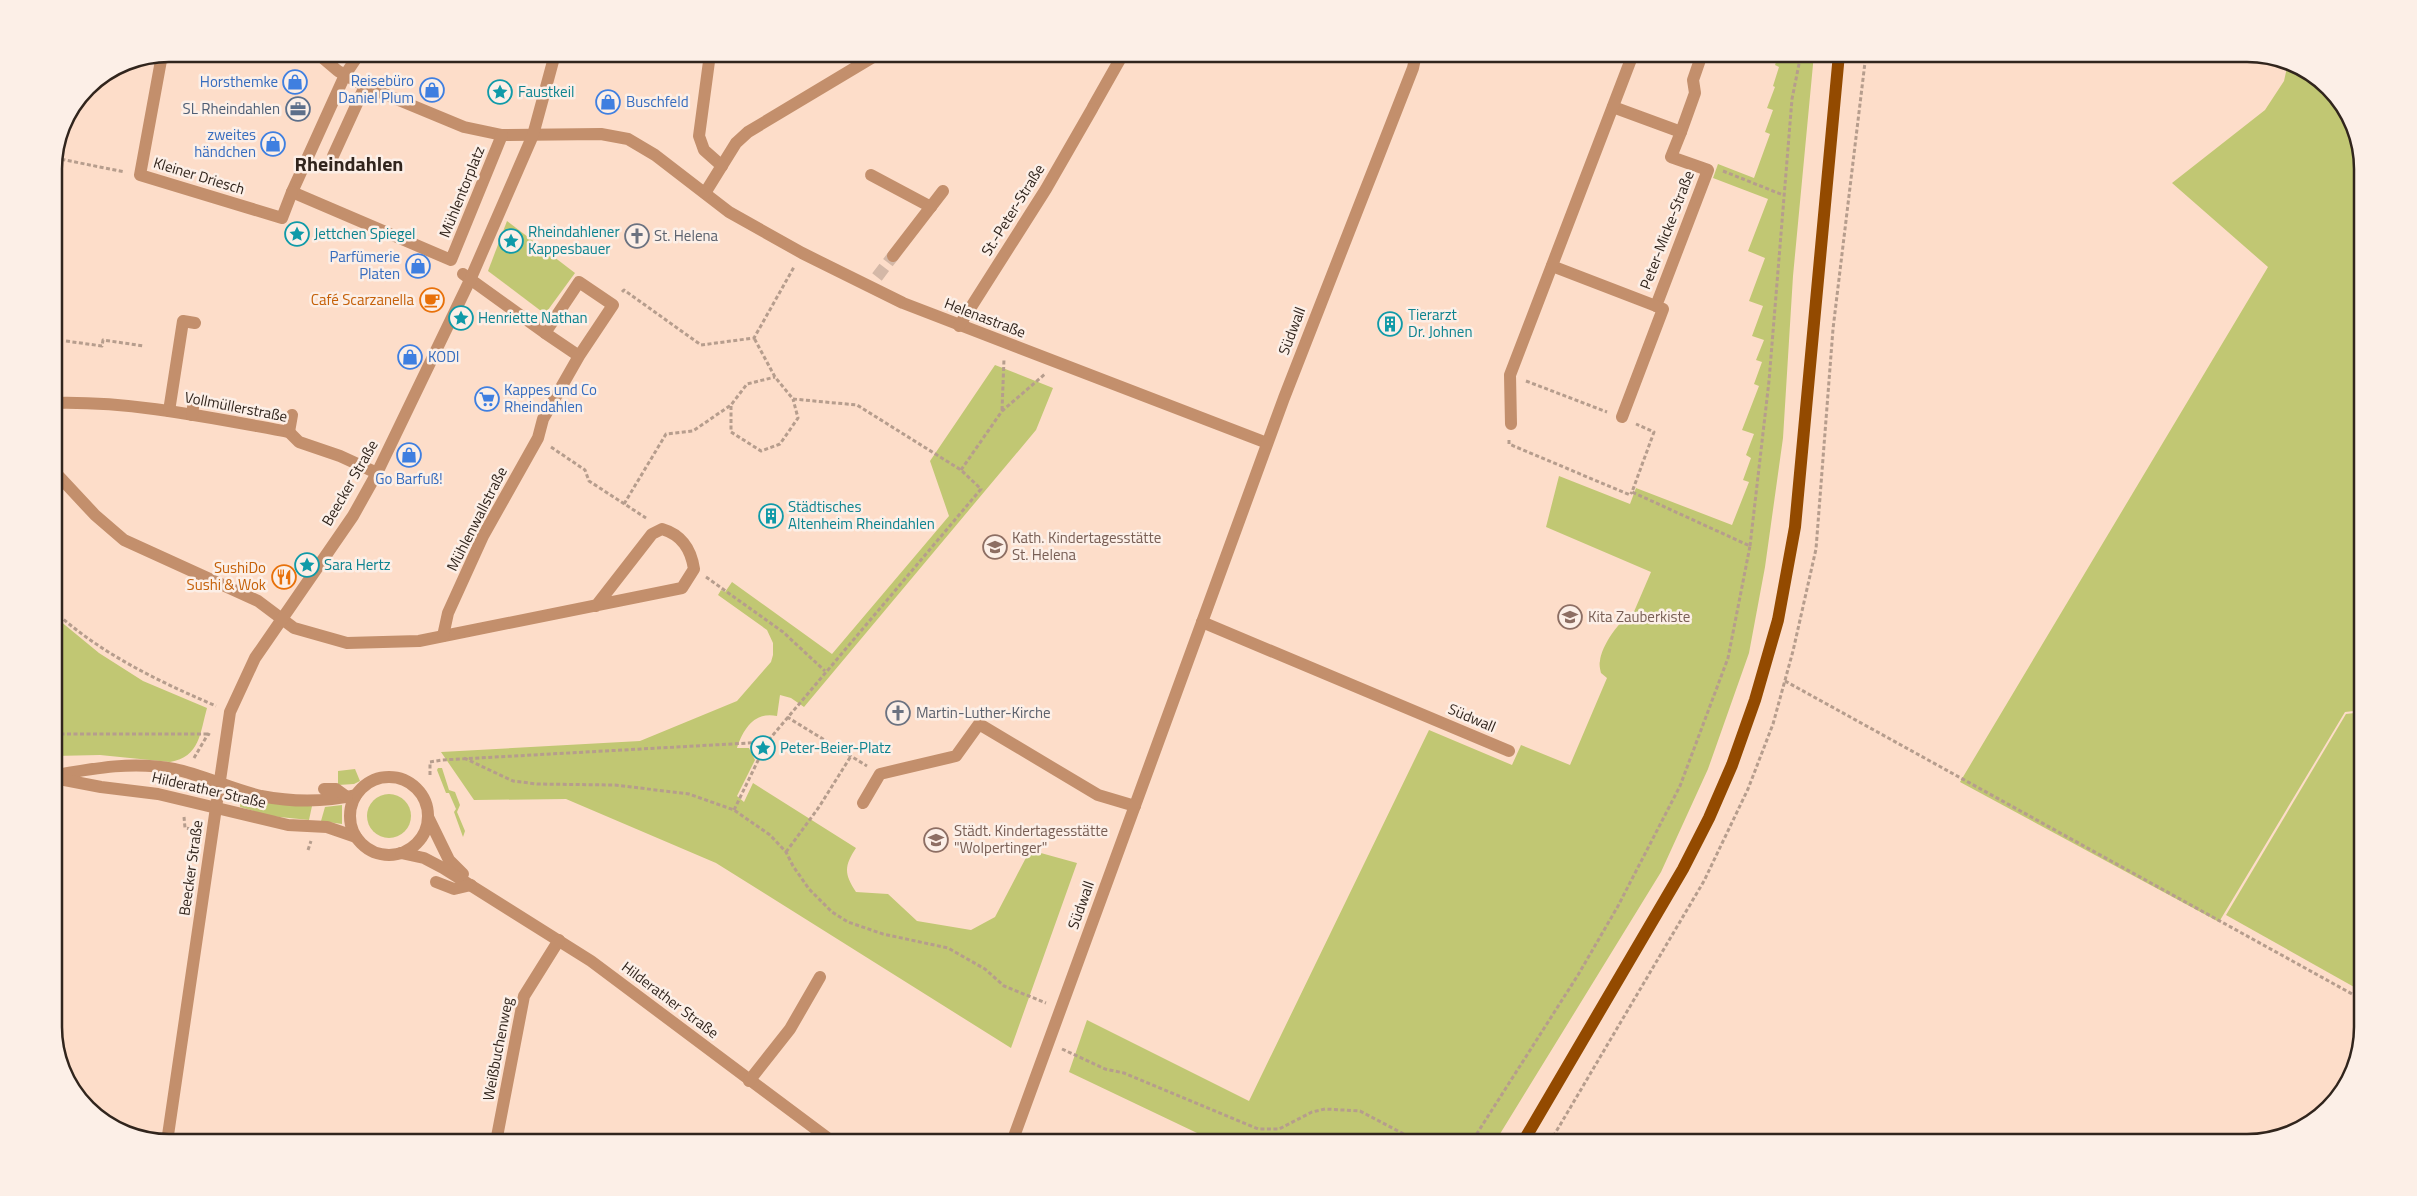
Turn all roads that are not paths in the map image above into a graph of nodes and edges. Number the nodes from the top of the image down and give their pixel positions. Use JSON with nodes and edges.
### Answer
{"nodes":[{"id":1,"x":160,"y":63,"type":"edge"},
{"id":2,"x":330,"y":63,"type":"edge"},
{"id":3,"x":353,"y":63,"type":"edge"},
{"id":4,"x":553,"y":63,"type":"edge"},
{"id":5,"x":709,"y":63,"type":"edge"},
{"id":6,"x":863,"y":63,"type":"edge"},
{"id":7,"x":1118,"y":63,"type":"edge"},
{"id":8,"x":1415,"y":63,"type":"edge"},
{"id":9,"x":1630,"y":63,"type":"edge"},
{"id":10,"x":1699,"y":63,"type":"edge"},
{"id":11,"x":1838,"y":63,"type":"edge"},
{"id":12,"x":345,"y":75,"type":"junction"},
{"id":13,"x":365,"y":86,"type":"junction"},
{"id":14,"x":1613,"y":106,"type":"junction"},
{"id":15,"x":1681,"y":132,"type":"junction"},
{"id":16,"x":502,"y":135,"type":"junction"},
{"id":17,"x":533,"y":135,"type":"junction"},
{"id":18,"x":333,"y":156,"type":"dead end"},
{"id":19,"x":722,"y":166,"type":"junction"},
{"id":20,"x":871,"y":176,"type":"dead end"},
{"id":21,"x":943,"y":191,"type":"dead end"},
{"id":22,"x":292,"y":192,"type":"junction"},
{"id":23,"x":705,"y":193,"type":"junction"},
{"id":24,"x":931,"y":207,"type":"junction"},
{"id":25,"x":893,"y":256,"type":"tunnel mouth"},
{"id":26,"x":1552,"y":266,"type":"junction"},
{"id":27,"x":466,"y":277,"type":"junction"},
{"id":28,"x":1656,"y":306,"type":"junction"},
{"id":29,"x":189,"y":322,"type":"dead end"},
{"id":30,"x":959,"y":326,"type":"junction"},
{"id":31,"x":545,"y":333,"type":"junction"},
{"id":32,"x":579,"y":356,"type":"junction"},
{"id":33,"x":194,"y":400,"type":"dead end"},
{"id":34,"x":63,"y":403,"type":"edge"},
{"id":35,"x":169,"y":411,"type":"junction"},
{"id":36,"x":192,"y":415,"type":"junction"},
{"id":37,"x":292,"y":415,"type":"dead end"},
{"id":38,"x":1622,"y":417,"type":"road end"},
{"id":39,"x":1511,"y":424,"type":"road end"},
{"id":40,"x":289,"y":432,"type":"junction"},
{"id":41,"x":1267,"y":443,"type":"junction"},
{"id":42,"x":377,"y":473,"type":"junction"},
{"id":43,"x":63,"y":481,"type":"edge"},
{"id":44,"x":596,"y":606,"type":"junction"},
{"id":45,"x":280,"y":619,"type":"junction"},
{"id":46,"x":1202,"y":622,"type":"junction"},
{"id":47,"x":443,"y":636,"type":"junction"},
{"id":48,"x":1509,"y":752,"type":"dead end"},
{"id":49,"x":63,"y":775,"type":"edge"},
{"id":50,"x":63,"y":779,"type":"edge"},
{"id":51,"x":220,"y":783,"type":"junction"},
{"id":52,"x":324,"y":789,"type":"dead end"},
{"id":53,"x":351,"y":796,"type":"junction"},
{"id":54,"x":863,"y":802,"type":"dead end"},
{"id":55,"x":1135,"y":806,"type":"junction"},
{"id":56,"x":216,"y":808,"type":"junction"},
{"id":57,"x":428,"y":817,"type":"junction"},
{"id":58,"x":356,"y":837,"type":"junction"},
{"id":59,"x":401,"y":853,"type":"junction"},
{"id":60,"x":436,"y":882,"type":"dead end"},
{"id":61,"x":476,"y":888,"type":"junction"},
{"id":62,"x":559,"y":940,"type":"junction"},
{"id":63,"x":820,"y":977,"type":"dead end"},
{"id":64,"x":750,"y":1081,"type":"junction"},
{"id":65,"x":168,"y":1133,"type":"edge"},
{"id":66,"x":498,"y":1133,"type":"edge"},
{"id":67,"x":820,"y":1133,"type":"edge"},
{"id":68,"x":1015,"y":1133,"type":"edge"},
{"id":69,"x":1528,"y":1133,"type":"edge"}],
"edges":[{"from":1,"to":22,"type":"street","name":"Kleiner Driesch"},
{"from":2,"to":12,"type":"street","name":"Helenastraße"},
{"from":3,"to":12,"type":"street"},
{"from":4,"to":17,"type":"street","name":"Beecker Straße"},
{"from":5,"to":19,"type":"street"},
{"from":6,"to":19,"type":"street"},
{"from":7,"to":30,"type":"street","name":"St.-Peter-Straße"},
{"from":8,"to":41,"type":"street","name":"Südwall"},
{"from":9,"to":14,"type":"street"},
{"from":10,"to":15,"type":"street","name":"Peter-Micke-Straße"},
{"from":11,"to":69,"type":"main road"},
{"from":12,"to":13,"type":"street","name":"Helenastraße"},
{"from":12,"to":22,"type":"street"},
{"from":13,"to":16,"type":"street","name":"Helenastraße"},
{"from":13,"to":18,"type":"street"},
{"from":14,"to":15,"type":"street"},
{"from":14,"to":26,"type":"street"},
{"from":15,"to":28,"type":"street","name":"Peter-Micke-Straße"},
{"from":16,"to":17,"type":"street","name":"Helenastraße"},
{"from":16,"to":22,"type":"street","name":"Mühlentorplatz"},
{"from":17,"to":23,"type":"street","name":"Helenastraße"},
{"from":17,"to":27,"type":"street","name":"Beecker Straße"},
{"from":19,"to":23,"type":"street"},
{"from":20,"to":24,"type":"street"},
{"from":21,"to":24,"type":"street"},
{"from":23,"to":30,"type":"street","name":"Helenastraße"},
{"from":24,"to":25,"type":"street"},
{"from":26,"to":28,"type":"street","name":"Peter-Micke-Straße"},
{"from":26,"to":39,"type":"street"},
{"from":27,"to":31,"type":"street"},
{"from":27,"to":42,"type":"street","name":"Beecker Straße"},
{"from":28,"to":38,"type":"street","name":"Peter-Micke-Straße"},
{"from":29,"to":35,"type":"street","name":"Vollmüllerstraße"},
{"from":30,"to":41,"type":"street","name":"Helenastraße"},
{"from":31,"to":32,"type":"street"},
{"from":31,"to":32,"type":"street","name":"Mühlenwallstraße"},
{"from":32,"to":47,"type":"street","name":"Mühlenwallstraße"},
{"from":33,"to":36,"type":"street"},
{"from":34,"to":35,"type":"street","name":"Vollmüllerstraße"},
{"from":35,"to":36,"type":"street","name":"Vollmüllerstraße"},
{"from":36,"to":40,"type":"street","name":"Vollmüllerstraße"},
{"from":37,"to":40,"type":"street"},
{"from":40,"to":42,"type":"street","name":"Vollmüllerstraße"},
{"from":41,"to":46,"type":"street","name":"Südwall"},
{"from":42,"to":45,"type":"street","name":"Beecker Straße"},
{"from":43,"to":45,"type":"street"},
{"from":44,"to":44,"type":"street"},
{"from":44,"to":47,"type":"street"},
{"from":45,"to":47,"type":"street"},
{"from":45,"to":51,"type":"street","name":"Beecker Straße"},
{"from":46,"to":48,"type":"street","name":"Südwall"},
{"from":46,"to":55,"type":"street","name":"Südwall"},
{"from":49,"to":51,"type":"street","name":"Hilderather Straße"},
{"from":50,"to":56,"type":"street","name":"Hilderather Straße"},
{"from":51,"to":53,"type":"street","name":"Hilderather Straße"},
{"from":51,"to":56,"type":"street","name":"Beecker Straße"},
{"from":52,"to":53,"type":"street"},
{"from":53,"to":57,"type":"street"},
{"from":53,"to":58,"type":"street"},
{"from":54,"to":55,"type":"street"},
{"from":55,"to":68,"type":"street","name":"Südwall"},
{"from":56,"to":58,"type":"street","name":"Hilderather Straße"},
{"from":56,"to":65,"type":"street","name":"Beecker Straße"},
{"from":57,"to":59,"type":"street"},
{"from":57,"to":61,"type":"street","name":"Hilderather Straße"},
{"from":58,"to":59,"type":"street"},
{"from":59,"to":61,"type":"street","name":"Hilderather Straße"},
{"from":60,"to":61,"type":"street"},
{"from":61,"to":62,"type":"street","name":"Hilderather Straße"},
{"from":62,"to":64,"type":"street","name":"Hilderather Straße"},
{"from":62,"to":66,"type":"street","name":"Weißbuchenweg"},
{"from":63,"to":64,"type":"street"},
{"from":64,"to":67,"type":"street","name":"Hilderather Straße"}]}
